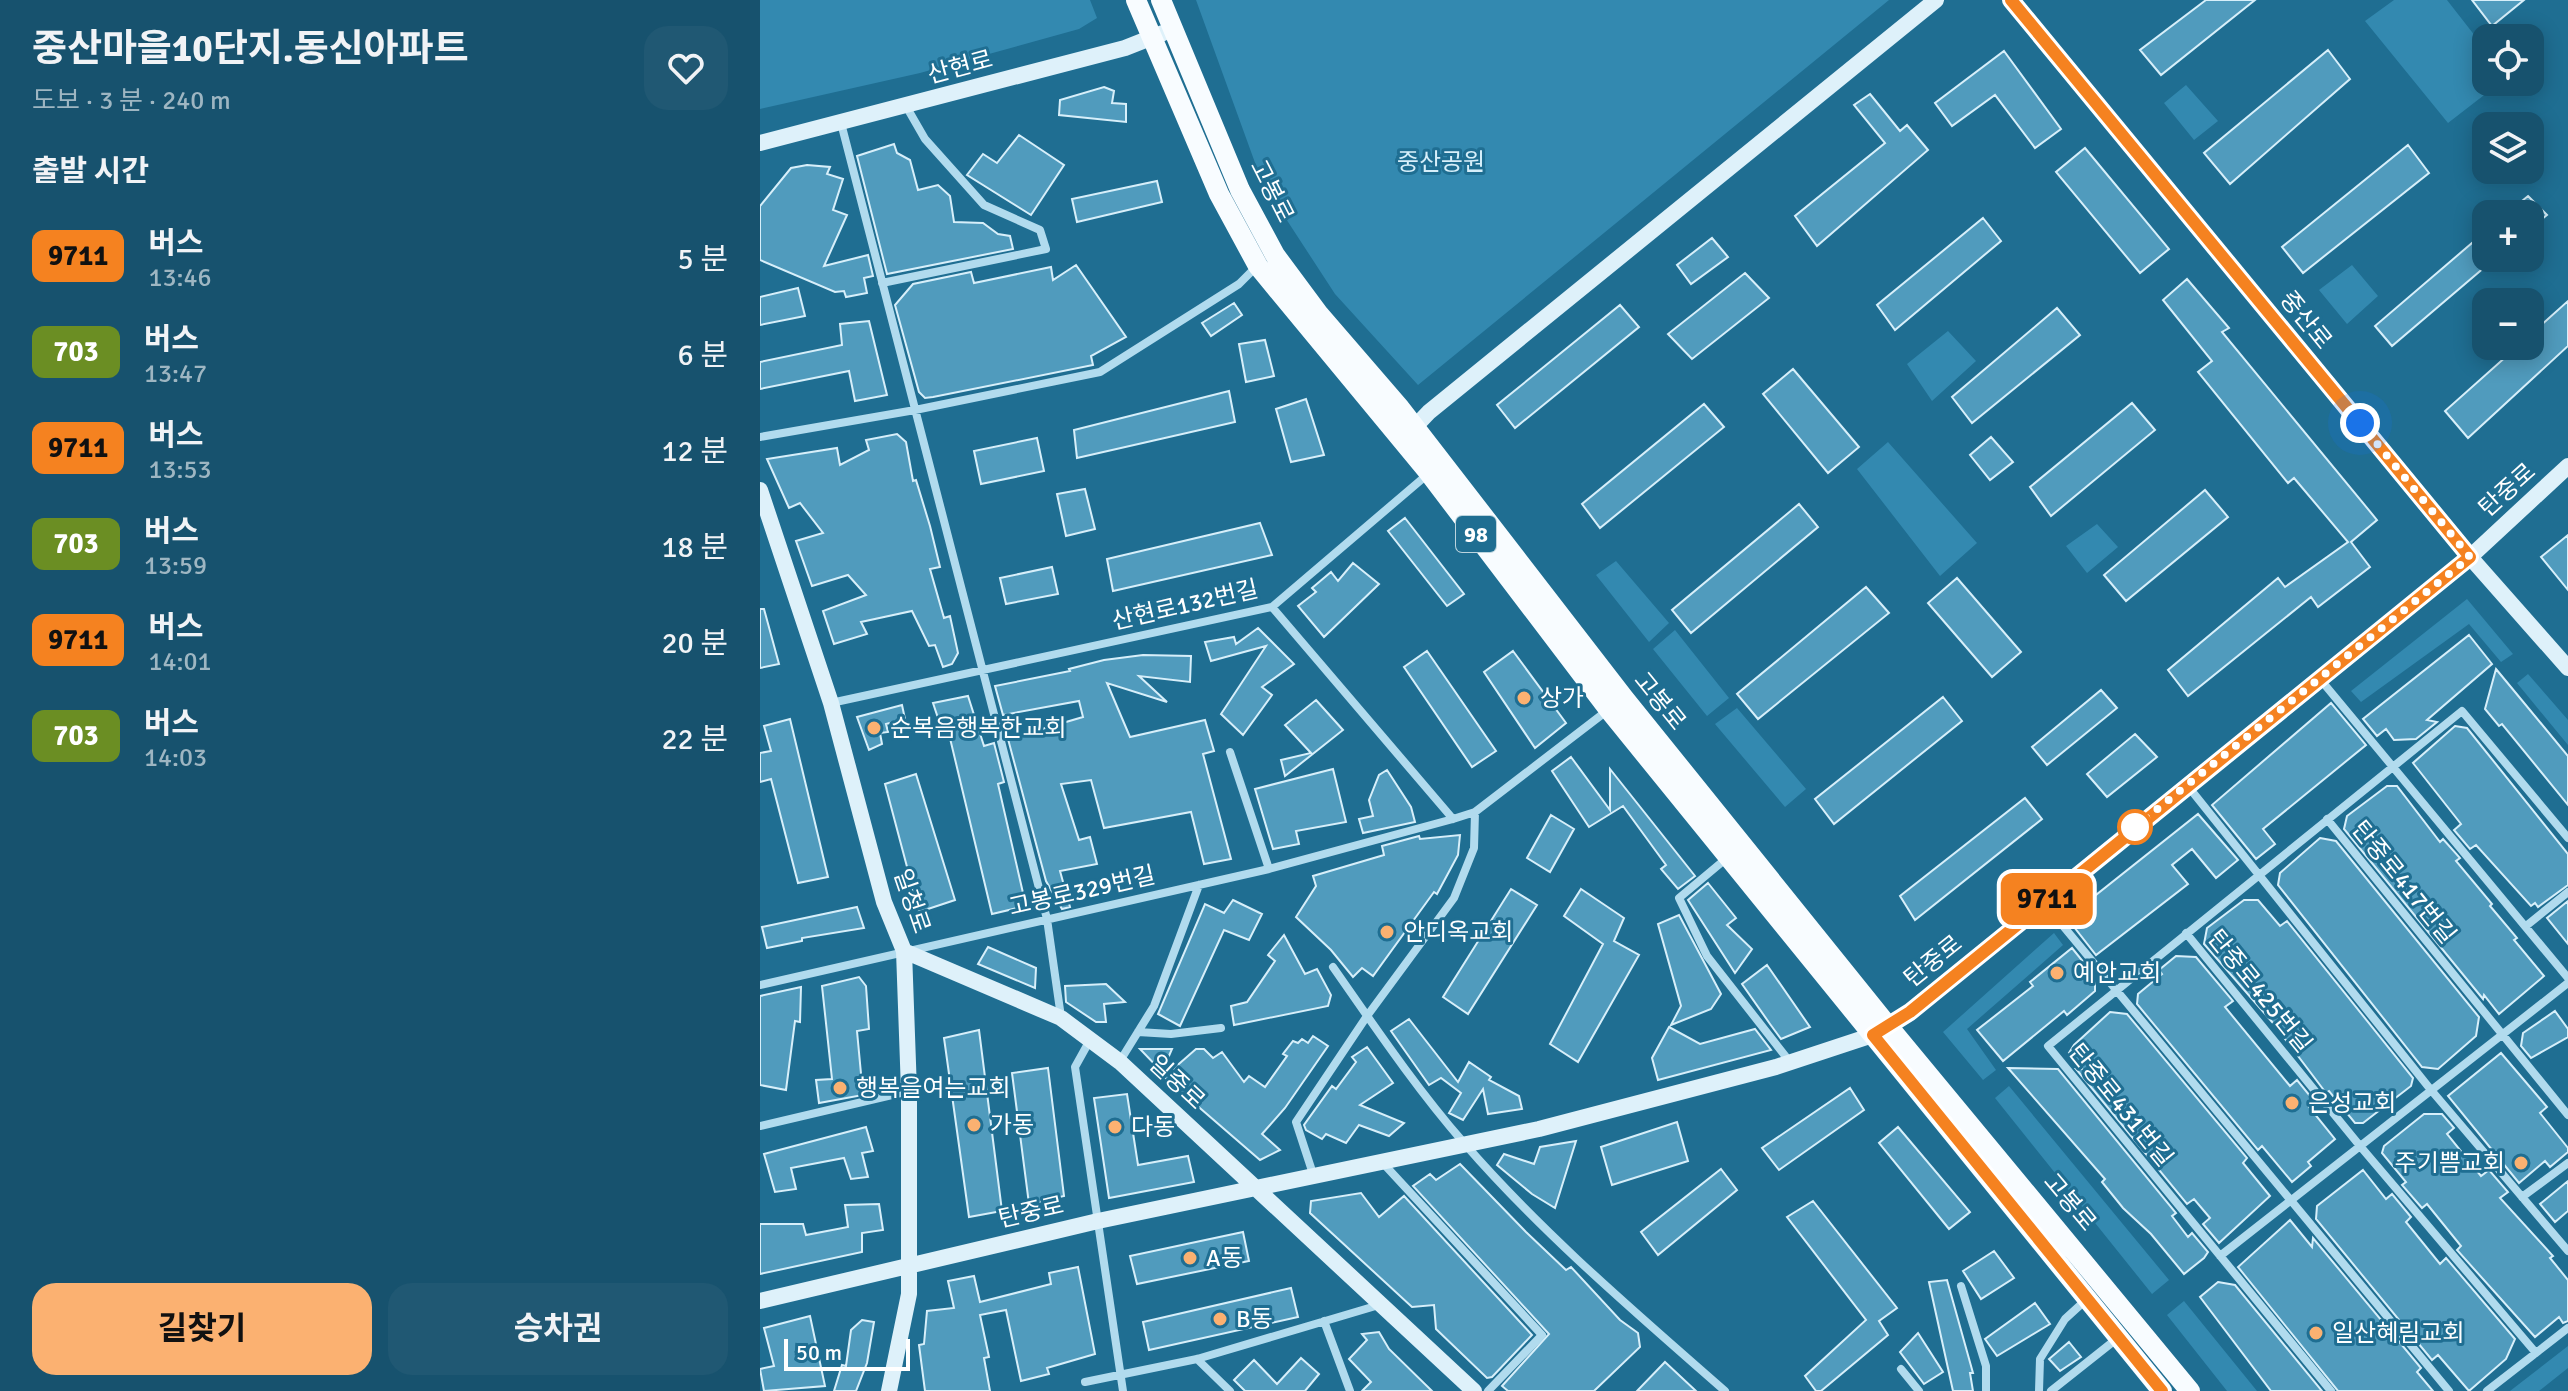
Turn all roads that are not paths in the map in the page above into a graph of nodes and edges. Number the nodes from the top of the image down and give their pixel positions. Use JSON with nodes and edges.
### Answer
{"nodes":[{"id":1,"x":1136,"y":0,"type":"edge"},
{"id":2,"x":1161,"y":0,"type":"edge"},
{"id":3,"x":1936,"y":0,"type":"edge"},
{"id":4,"x":2011,"y":0,"type":"edge"},
{"id":5,"x":1162,"y":33,"type":"junction"},
{"id":6,"x":906,"y":106,"type":"junction"},
{"id":7,"x":841,"y":123,"type":"junction"},
{"id":8,"x":760,"y":143,"type":"edge"},
{"id":9,"x":1258,"y":266,"type":"junction"},
{"id":10,"x":882,"y":283,"type":"junction"},
{"id":11,"x":915,"y":410,"type":"junction"},
{"id":12,"x":1408,"y":434,"type":"junction"},
{"id":13,"x":760,"y":437,"type":"edge"},
{"id":14,"x":2568,"y":466,"type":"edge"},
{"id":15,"x":1434,"y":467,"type":"junction"},
{"id":16,"x":760,"y":490,"type":"edge"},
{"id":17,"x":2470,"y":557,"type":"junction"},
{"id":18,"x":1272,"y":607,"type":"junction"},
{"id":19,"x":2568,"y":668,"type":"edge"},
{"id":20,"x":985,"y":671,"type":"junction"},
{"id":21,"x":2320,"y":678,"type":"junction"},
{"id":22,"x":831,"y":703,"type":"junction"},
{"id":23,"x":1609,"y":710,"type":"junction"},
{"id":24,"x":1230,"y":752,"type":"dead end"},
{"id":25,"x":2392,"y":768,"type":"junction"},
{"id":26,"x":2187,"y":785,"type":"junction"},
{"id":27,"x":1475,"y":812,"type":"junction"},
{"id":28,"x":1453,"y":819,"type":"junction"},
{"id":29,"x":2327,"y":819,"type":"junction"},
{"id":30,"x":2568,"y":838,"type":"edge"},
{"id":31,"x":1729,"y":856,"type":"junction"},
{"id":32,"x":1269,"y":869,"type":"junction"},
{"id":33,"x":2257,"y":874,"type":"junction"},
{"id":34,"x":1199,"y":885,"type":"junction"},
{"id":35,"x":2568,"y":892,"type":"edge"},
{"id":36,"x":2043,"y":902,"type":"junction"},
{"id":37,"x":1047,"y":919,"type":"junction"},
{"id":38,"x":2526,"y":926,"type":"junction"},
{"id":39,"x":2186,"y":933,"type":"junction"},
{"id":40,"x":904,"y":951,"type":"junction"},
{"id":41,"x":1333,"y":967,"type":"dead end"},
{"id":42,"x":2568,"y":980,"type":"edge"},
{"id":43,"x":760,"y":985,"type":"edge"},
{"id":44,"x":2115,"y":990,"type":"junction"},
{"id":45,"x":1367,"y":1016,"type":"junction"},
{"id":46,"x":1061,"y":1018,"type":"junction"},
{"id":47,"x":1221,"y":1028,"type":"dead end"},
{"id":48,"x":1880,"y":1030,"type":"junction"},
{"id":49,"x":1138,"y":1032,"type":"junction"},
{"id":50,"x":2503,"y":1034,"type":"junction"},
{"id":51,"x":1090,"y":1040,"type":"junction"},
{"id":52,"x":1120,"y":1062,"type":"junction"},
{"id":53,"x":1790,"y":1063,"type":"junction"},
{"id":54,"x":2431,"y":1090,"type":"junction"},
{"id":55,"x":909,"y":1091,"type":"junction"},
{"id":56,"x":2568,"y":1115,"type":"edge"},
{"id":57,"x":760,"y":1126,"type":"edge"},
{"id":58,"x":1464,"y":1144,"type":"junction"},
{"id":59,"x":2360,"y":1146,"type":"junction"},
{"id":60,"x":1381,"y":1161,"type":"junction"},
{"id":61,"x":2568,"y":1163,"type":"edge"},
{"id":62,"x":1314,"y":1177,"type":"junction"},
{"id":63,"x":1257,"y":1190,"type":"junction"},
{"id":64,"x":2522,"y":1197,"type":"junction"},
{"id":65,"x":2290,"y":1201,"type":"junction"},
{"id":66,"x":1098,"y":1221,"type":"junction"},
{"id":67,"x":2568,"y":1251,"type":"edge"},
{"id":68,"x":2220,"y":1256,"type":"junction"},
{"id":69,"x":910,"y":1264,"type":"junction"},
{"id":70,"x":1961,"y":1286,"type":"dead end"},
{"id":71,"x":2088,"y":1297,"type":"junction"},
{"id":72,"x":760,"y":1301,"type":"edge"},
{"id":73,"x":1379,"y":1305,"type":"junction"},
{"id":74,"x":1324,"y":1321,"type":"junction"},
{"id":75,"x":2568,"y":1328,"type":"edge"},
{"id":76,"x":2119,"y":1337,"type":"junction"},
{"id":77,"x":2536,"y":1353,"type":"junction"},
{"id":78,"x":1197,"y":1359,"type":"junction"},
{"id":79,"x":1901,"y":1369,"type":"dead end"},
{"id":80,"x":1121,"y":1374,"type":"junction"},
{"id":81,"x":1085,"y":1382,"type":"dead end"},
{"id":82,"x":889,"y":1391,"type":"edge"},
{"id":83,"x":1123,"y":1391,"type":"edge"},
{"id":84,"x":1230,"y":1391,"type":"edge"},
{"id":85,"x":1350,"y":1391,"type":"edge"},
{"id":86,"x":1474,"y":1391,"type":"edge"},
{"id":87,"x":1488,"y":1391,"type":"edge"},
{"id":88,"x":1725,"y":1391,"type":"edge"},
{"id":89,"x":1919,"y":1391,"type":"edge"},
{"id":90,"x":1986,"y":1391,"type":"edge"},
{"id":91,"x":2039,"y":1391,"type":"edge"},
{"id":92,"x":2051,"y":1391,"type":"edge"},
{"id":93,"x":2162,"y":1391,"type":"edge"},
{"id":94,"x":2190,"y":1391,"type":"edge"},
{"id":95,"x":2331,"y":1391,"type":"edge"},
{"id":96,"x":2449,"y":1391,"type":"edge"},
{"id":97,"x":2487,"y":1391,"type":"edge"}],
"edges":[{"from":1,"to":5,"type":"main road","name":"고봉로","number":"98"},
{"from":2,"to":5,"type":"main road","name":"고봉로","number":"98"},
{"from":3,"to":12,"type":"main road"},
{"from":4,"to":17,"type":"main road","name":"중산로"},
{"from":5,"to":6,"type":"main road","name":"산현로"},
{"from":5,"to":9,"type":"main road","name":"고봉로","number":"98"},
{"from":5,"to":12,"type":"main road","name":"고봉로","number":"98"},
{"from":6,"to":7,"type":"main road","name":"산현로"},
{"from":6,"to":10,"type":"street"},
{"from":7,"to":8,"type":"main road","name":"산현로"},
{"from":7,"to":10,"type":"street"},
{"from":9,"to":11,"type":"street"},
{"from":9,"to":12,"type":"main road","name":"고봉로","number":"98"},
{"from":10,"to":11,"type":"street"},
{"from":11,"to":13,"type":"street"},
{"from":11,"to":20,"type":"street"},
{"from":12,"to":15,"type":"main road","name":"고봉로","number":"98"},
{"from":14,"to":17,"type":"main road","name":"탄중로"},
{"from":15,"to":18,"type":"street","name":"산현로132번길"},
{"from":15,"to":23,"type":"main road","name":"고봉로","number":"98"},
{"from":15,"to":48,"type":"main road","name":"고봉로","number":"98"},
{"from":16,"to":22,"type":"main road","name":"일청로"},
{"from":17,"to":19,"type":"main road","name":"중산로"},
{"from":17,"to":21,"type":"main road","name":"탄중로"},
{"from":18,"to":20,"type":"street","name":"산현로132번길"},
{"from":18,"to":28,"type":"street"},
{"from":20,"to":22,"type":"street","name":"산현로132번길"},
{"from":20,"to":37,"type":"street"},
{"from":21,"to":25,"type":"street"},
{"from":21,"to":26,"type":"main road","name":"탄중로"},
{"from":22,"to":40,"type":"main road","name":"일청로"},
{"from":23,"to":27,"type":"street","name":"고봉로329번길"},
{"from":23,"to":31,"type":"main road","name":"고봉로","number":"98"},
{"from":24,"to":32,"type":"street"},
{"from":25,"to":29,"type":"street","name":"탄중로417번길"},
{"from":25,"to":30,"type":"street","name":"탄중로417번길"},
{"from":25,"to":38,"type":"street"},
{"from":26,"to":33,"type":"street"},
{"from":26,"to":36,"type":"main road","name":"탄중로"},
{"from":27,"to":28,"type":"street","name":"고봉로329번길"},
{"from":27,"to":45,"type":"street"},
{"from":28,"to":32,"type":"street","name":"고봉로329번길"},
{"from":29,"to":33,"type":"street","name":"탄중로425번길"},
{"from":29,"to":50,"type":"street","name":"탄중로417번길"},
{"from":31,"to":48,"type":"main road","name":"고봉로","number":"98"},
{"from":31,"to":53,"type":"street"},
{"from":32,"to":34,"type":"street","name":"고봉로329번길"},
{"from":33,"to":39,"type":"street","name":"탄중로425번길"},
{"from":33,"to":54,"type":"street"},
{"from":34,"to":37,"type":"street","name":"고봉로329번길"},
{"from":34,"to":49,"type":"street"},
{"from":35,"to":38,"type":"street"},
{"from":36,"to":44,"type":"street"},
{"from":36,"to":48,"type":"main road","name":"탄중로"},
{"from":37,"to":40,"type":"street","name":"고봉로329번길"},
{"from":37,"to":46,"type":"street"},
{"from":38,"to":42,"type":"street"},
{"from":39,"to":44,"type":"street"},
{"from":39,"to":59,"type":"street","name":"탄중로425번길"},
{"from":40,"to":43,"type":"street","name":"고봉로329번길"},
{"from":40,"to":46,"type":"main road","name":"일중로"},
{"from":40,"to":55,"type":"main road","name":"일청로"},
{"from":41,"to":45,"type":"street"},
{"from":42,"to":50,"type":"street"},
{"from":44,"to":65,"type":"street"},
{"from":44,"to":68,"type":"street","name":"탄중로431번길"},
{"from":45,"to":58,"type":"street"},
{"from":45,"to":62,"type":"street"},
{"from":46,"to":51,"type":"main road","name":"일중로"},
{"from":47,"to":49,"type":"street","name":"일중로"},
{"from":48,"to":53,"type":"main road","name":"탄중로"},
{"from":48,"to":71,"type":"main road","name":"고봉로","number":"98"},
{"from":48,"to":94,"type":"main road","name":"고봉로","number":"98"},
{"from":49,"to":52,"type":"street"},
{"from":50,"to":54,"type":"street"},
{"from":50,"to":56,"type":"street"},
{"from":51,"to":52,"type":"main road","name":"일중로"},
{"from":51,"to":66,"type":"street"},
{"from":52,"to":63,"type":"main road","name":"일중로"},
{"from":53,"to":58,"type":"main road","name":"탄중로"},
{"from":54,"to":59,"type":"street"},
{"from":54,"to":64,"type":"street"},
{"from":55,"to":57,"type":"street"},
{"from":55,"to":69,"type":"main road","name":"일청로"},
{"from":58,"to":60,"type":"main road","name":"탄중로"},
{"from":58,"to":88,"type":"street"},
{"from":59,"to":65,"type":"street"},
{"from":59,"to":77,"type":"street","name":"탄중로425번길"},
{"from":60,"to":62,"type":"main road","name":"탄중로"},
{"from":60,"to":87,"type":"street"},
{"from":61,"to":64,"type":"street"},
{"from":62,"to":63,"type":"main road","name":"탄중로"},
{"from":63,"to":66,"type":"main road","name":"탄중로"},
{"from":63,"to":73,"type":"main road","name":"일중로"},
{"from":64,"to":67,"type":"street"},
{"from":65,"to":68,"type":"street"},
{"from":65,"to":96,"type":"street"},
{"from":66,"to":69,"type":"main road","name":"탄중로"},
{"from":66,"to":80,"type":"street"},
{"from":68,"to":95,"type":"street","name":"탄중로431번길"},
{"from":69,"to":72,"type":"main road","name":"탄중로"},
{"from":69,"to":82,"type":"main road","name":"일청로"},
{"from":70,"to":90,"type":"street"},
{"from":71,"to":76,"type":"main road","name":"고봉로","number":"98"},
{"from":71,"to":91,"type":"street"},
{"from":73,"to":74,"type":"street"},
{"from":73,"to":86,"type":"main road","name":"일중로"},
{"from":74,"to":78,"type":"street"},
{"from":74,"to":85,"type":"street"},
{"from":75,"to":77,"type":"street"},
{"from":76,"to":92,"type":"street"},
{"from":76,"to":93,"type":"main road","name":"고봉로","number":"98"},
{"from":77,"to":97,"type":"street"},
{"from":78,"to":80,"type":"street"},
{"from":78,"to":84,"type":"street"},
{"from":79,"to":89,"type":"street"},
{"from":80,"to":81,"type":"street"},
{"from":80,"to":83,"type":"street"}]}
